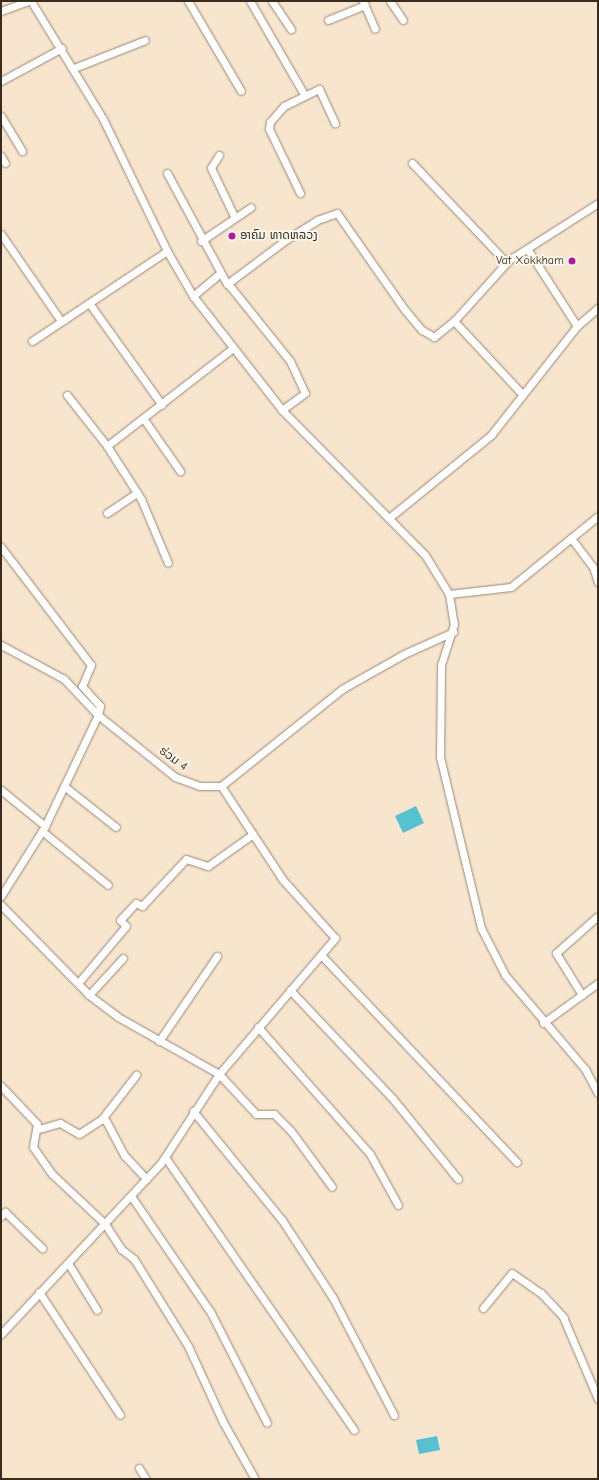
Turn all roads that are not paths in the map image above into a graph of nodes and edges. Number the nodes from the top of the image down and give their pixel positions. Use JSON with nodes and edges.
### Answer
{"nodes":[{"id":1,"x":28,"y":1,"type":"edge"},
{"id":2,"x":31,"y":1,"type":"edge"},
{"id":3,"x":188,"y":1,"type":"edge"},
{"id":4,"x":250,"y":1,"type":"edge"},
{"id":5,"x":272,"y":1,"type":"edge"},
{"id":6,"x":390,"y":1,"type":"edge"},
{"id":7,"x":364,"y":3,"type":"edge"},
{"id":8,"x":1,"y":11,"type":"edge"},
{"id":9,"x":328,"y":20,"type":"dead end"},
{"id":10,"x":402,"y":20,"type":"dead end"},
{"id":11,"x":291,"y":29,"type":"dead end"},
{"id":12,"x":375,"y":29,"type":"dead end"},
{"id":13,"x":145,"y":40,"type":"dead end"},
{"id":14,"x":62,"y":48,"type":"junction"},
{"id":15,"x":74,"y":68,"type":"junction"},
{"id":16,"x":1,"y":81,"type":"edge"},
{"id":17,"x":241,"y":91,"type":"dead end"},
{"id":18,"x":304,"y":94,"type":"junction"},
{"id":19,"x":1,"y":116,"type":"edge"},
{"id":20,"x":335,"y":122,"type":"dead end"},
{"id":21,"x":22,"y":151,"type":"dead end"},
{"id":22,"x":219,"y":155,"type":"dead end"},
{"id":23,"x":1,"y":156,"type":"edge"},
{"id":24,"x":5,"y":163,"type":"dead end"},
{"id":25,"x":412,"y":163,"type":"dead end"},
{"id":26,"x":167,"y":173,"type":"dead end"},
{"id":27,"x":300,"y":193,"type":"dead end"},
{"id":28,"x":598,"y":203,"type":"edge"},
{"id":29,"x":251,"y":207,"type":"dead end"},
{"id":30,"x":235,"y":218,"type":"junction"},
{"id":31,"x":1,"y":234,"type":"edge"},
{"id":32,"x":201,"y":241,"type":"junction"},
{"id":33,"x":528,"y":250,"type":"junction"},
{"id":34,"x":167,"y":251,"type":"junction"},
{"id":35,"x":506,"y":262,"type":"junction"},
{"id":36,"x":218,"y":275,"type":"junction"},
{"id":37,"x":229,"y":285,"type":"junction"},
{"id":38,"x":193,"y":296,"type":"junction"},
{"id":39,"x":89,"y":303,"type":"junction"},
{"id":40,"x":598,"y":308,"type":"edge"},
{"id":41,"x":61,"y":321,"type":"junction"},
{"id":42,"x":454,"y":322,"type":"junction"},
{"id":43,"x":577,"y":326,"type":"junction"},
{"id":44,"x":32,"y":341,"type":"dead end"},
{"id":45,"x":233,"y":348,"type":"junction"},
{"id":46,"x":522,"y":394,"type":"junction"},
{"id":47,"x":66,"y":395,"type":"dead end"},
{"id":48,"x":162,"y":405,"type":"junction"},
{"id":49,"x":282,"y":410,"type":"junction"},
{"id":50,"x":143,"y":418,"type":"junction"},
{"id":51,"x":106,"y":446,"type":"junction"},
{"id":52,"x":180,"y":471,"type":"dead end"},
{"id":53,"x":137,"y":493,"type":"junction"},
{"id":54,"x":107,"y":513,"type":"dead end"},
{"id":55,"x":598,"y":516,"type":"edge"},
{"id":56,"x":389,"y":518,"type":"junction"},
{"id":57,"x":571,"y":538,"type":"junction"},
{"id":58,"x":1,"y":547,"type":"edge"},
{"id":59,"x":168,"y":564,"type":"dead end"},
{"id":60,"x":595,"y":566,"type":"edge"},
{"id":61,"x":598,"y":582,"type":"edge"},
{"id":62,"x":449,"y":594,"type":"junction"},
{"id":63,"x":453,"y":632,"type":"junction"},
{"id":64,"x":1,"y":645,"type":"edge"},
{"id":65,"x":82,"y":686,"type":"junction"},
{"id":66,"x":78,"y":694,"type":"junction"},
{"id":67,"x":98,"y":715,"type":"junction"},
{"id":68,"x":64,"y":786,"type":"junction"},
{"id":69,"x":221,"y":786,"type":"junction"},
{"id":70,"x":1,"y":790,"type":"edge"},
{"id":71,"x":116,"y":827,"type":"dead end"},
{"id":72,"x":43,"y":828,"type":"junction"},
{"id":73,"x":253,"y":834,"type":"junction"},
{"id":74,"x":108,"y":885,"type":"dead end"},
{"id":75,"x":1,"y":896,"type":"edge"},
{"id":76,"x":1,"y":905,"type":"edge"},
{"id":77,"x":598,"y":916,"type":"edge"},
{"id":78,"x":321,"y":955,"type":"junction"},
{"id":79,"x":217,"y":956,"type":"dead end"},
{"id":80,"x":123,"y":958,"type":"dead end"},
{"id":81,"x":78,"y":982,"type":"junction"},
{"id":82,"x":598,"y":983,"type":"edge"},
{"id":83,"x":290,"y":990,"type":"junction"},
{"id":84,"x":89,"y":995,"type":"junction"},
{"id":85,"x":582,"y":995,"type":"junction"},
{"id":86,"x":543,"y":1023,"type":"junction"},
{"id":87,"x":258,"y":1027,"type":"junction"},
{"id":88,"x":159,"y":1041,"type":"junction"},
{"id":89,"x":219,"y":1074,"type":"junction"},
{"id":90,"x":136,"y":1075,"type":"dead end"},
{"id":91,"x":1,"y":1086,"type":"edge"},
{"id":92,"x":598,"y":1093,"type":"edge"},
{"id":93,"x":193,"y":1111,"type":"junction"},
{"id":94,"x":102,"y":1119,"type":"junction"},
{"id":95,"x":39,"y":1129,"type":"junction"},
{"id":96,"x":165,"y":1157,"type":"junction"},
{"id":97,"x":517,"y":1162,"type":"dead end"},
{"id":98,"x":146,"y":1179,"type":"junction"},
{"id":99,"x":458,"y":1179,"type":"dead end"},
{"id":100,"x":332,"y":1187,"type":"dead end"},
{"id":101,"x":131,"y":1196,"type":"junction"},
{"id":102,"x":398,"y":1205,"type":"dead end"},
{"id":103,"x":1,"y":1216,"type":"edge"},
{"id":104,"x":105,"y":1224,"type":"junction"},
{"id":105,"x":42,"y":1248,"type":"dead end"},
{"id":106,"x":68,"y":1263,"type":"junction"},
{"id":107,"x":39,"y":1292,"type":"junction"},
{"id":108,"x":483,"y":1308,"type":"dead end"},
{"id":109,"x":97,"y":1310,"type":"dead end"},
{"id":110,"x":1,"y":1334,"type":"edge"},
{"id":111,"x":598,"y":1399,"type":"edge"},
{"id":112,"x":120,"y":1415,"type":"dead end"},
{"id":113,"x":394,"y":1415,"type":"dead end"},
{"id":114,"x":267,"y":1423,"type":"dead end"},
{"id":115,"x":354,"y":1430,"type":"dead end"},
{"id":116,"x":139,"y":1468,"type":"dead end"},
{"id":117,"x":146,"y":1479,"type":"edge"},
{"id":118,"x":255,"y":1479,"type":"edge"}],
"edges":[{"from":1,"to":8,"type":"street"},
{"from":2,"to":14,"type":"street"},
{"from":3,"to":17,"type":"street"},
{"from":4,"to":18,"type":"street"},
{"from":5,"to":11,"type":"street"},
{"from":6,"to":10,"type":"street"},
{"from":7,"to":9,"type":"street"},
{"from":7,"to":12,"type":"street"},
{"from":13,"to":15,"type":"street"},
{"from":14,"to":15,"type":"street"},
{"from":14,"to":16,"type":"street"},
{"from":15,"to":34,"type":"street"},
{"from":18,"to":20,"type":"street"},
{"from":18,"to":27,"type":"street"},
{"from":19,"to":21,"type":"street"},
{"from":22,"to":30,"type":"street"},
{"from":23,"to":24,"type":"street"},
{"from":25,"to":35,"type":"street"},
{"from":26,"to":32,"type":"street"},
{"from":28,"to":33,"type":"street"},
{"from":29,"to":30,"type":"street"},
{"from":30,"to":32,"type":"street"},
{"from":31,"to":41,"type":"street"},
{"from":32,"to":36,"type":"street"},
{"from":33,"to":35,"type":"street"},
{"from":33,"to":43,"type":"street"},
{"from":34,"to":38,"type":"street"},
{"from":34,"to":39,"type":"street"},
{"from":35,"to":42,"type":"street"},
{"from":36,"to":37,"type":"street"},
{"from":36,"to":38,"type":"street"},
{"from":37,"to":42,"type":"street"},
{"from":37,"to":49,"type":"street"},
{"from":38,"to":45,"type":"street"},
{"from":39,"to":41,"type":"street"},
{"from":39,"to":48,"type":"street"},
{"from":40,"to":43,"type":"street"},
{"from":41,"to":44,"type":"street"},
{"from":42,"to":46,"type":"street"},
{"from":43,"to":46,"type":"street"},
{"from":45,"to":48,"type":"street"},
{"from":45,"to":49,"type":"street"},
{"from":46,"to":56,"type":"street"},
{"from":47,"to":51,"type":"street"},
{"from":48,"to":50,"type":"street"},
{"from":49,"to":56,"type":"street"},
{"from":50,"to":51,"type":"street"},
{"from":50,"to":52,"type":"street"},
{"from":51,"to":53,"type":"street"},
{"from":53,"to":54,"type":"street"},
{"from":53,"to":59,"type":"street"},
{"from":55,"to":57,"type":"street"},
{"from":56,"to":62,"type":"street"},
{"from":57,"to":60,"type":"street"},
{"from":57,"to":62,"type":"street"},
{"from":58,"to":65,"type":"street"},
{"from":60,"to":61,"type":"street"},
{"from":62,"to":63,"type":"street"},
{"from":63,"to":69,"type":"street"},
{"from":63,"to":86,"type":"street"},
{"from":64,"to":66,"type":"street","name":"ຮ່ວມ 4"},
{"from":65,"to":66,"type":"street"},
{"from":65,"to":67,"type":"street"},
{"from":66,"to":67,"type":"street","name":"ຮ່ວມ 4"},
{"from":67,"to":68,"type":"street"},
{"from":67,"to":69,"type":"street","name":"ຮ່ວມ 4"},
{"from":68,"to":71,"type":"street"},
{"from":68,"to":72,"type":"street"},
{"from":69,"to":73,"type":"street"},
{"from":70,"to":72,"type":"street"},
{"from":72,"to":74,"type":"street"},
{"from":72,"to":75,"type":"street"},
{"from":73,"to":78,"type":"street"},
{"from":73,"to":81,"type":"street"},
{"from":76,"to":81,"type":"street"},
{"from":77,"to":85,"type":"street"},
{"from":78,"to":83,"type":"street"},
{"from":78,"to":97,"type":"street"},
{"from":79,"to":88,"type":"street"},
{"from":80,"to":84,"type":"street"},
{"from":81,"to":84,"type":"street"},
{"from":82,"to":85,"type":"street"},
{"from":83,"to":87,"type":"street"},
{"from":83,"to":99,"type":"street"},
{"from":84,"to":88,"type":"street"},
{"from":85,"to":86,"type":"street"},
{"from":86,"to":92,"type":"street"},
{"from":87,"to":89,"type":"street"},
{"from":87,"to":102,"type":"street"},
{"from":88,"to":89,"type":"street"},
{"from":89,"to":93,"type":"street"},
{"from":89,"to":100,"type":"street"},
{"from":90,"to":94,"type":"street"},
{"from":91,"to":95,"type":"street"},
{"from":93,"to":96,"type":"street"},
{"from":93,"to":113,"type":"street"},
{"from":94,"to":95,"type":"street"},
{"from":94,"to":98,"type":"street"},
{"from":95,"to":104,"type":"street"},
{"from":96,"to":98,"type":"street"},
{"from":96,"to":115,"type":"street"},
{"from":98,"to":101,"type":"street"},
{"from":101,"to":104,"type":"street"},
{"from":101,"to":114,"type":"street"},
{"from":103,"to":105,"type":"street"},
{"from":104,"to":106,"type":"street"},
{"from":104,"to":118,"type":"street"},
{"from":106,"to":107,"type":"street"},
{"from":106,"to":109,"type":"street"},
{"from":107,"to":110,"type":"street"},
{"from":107,"to":112,"type":"street"},
{"from":108,"to":111,"type":"street"},
{"from":116,"to":117,"type":"street"}]}
